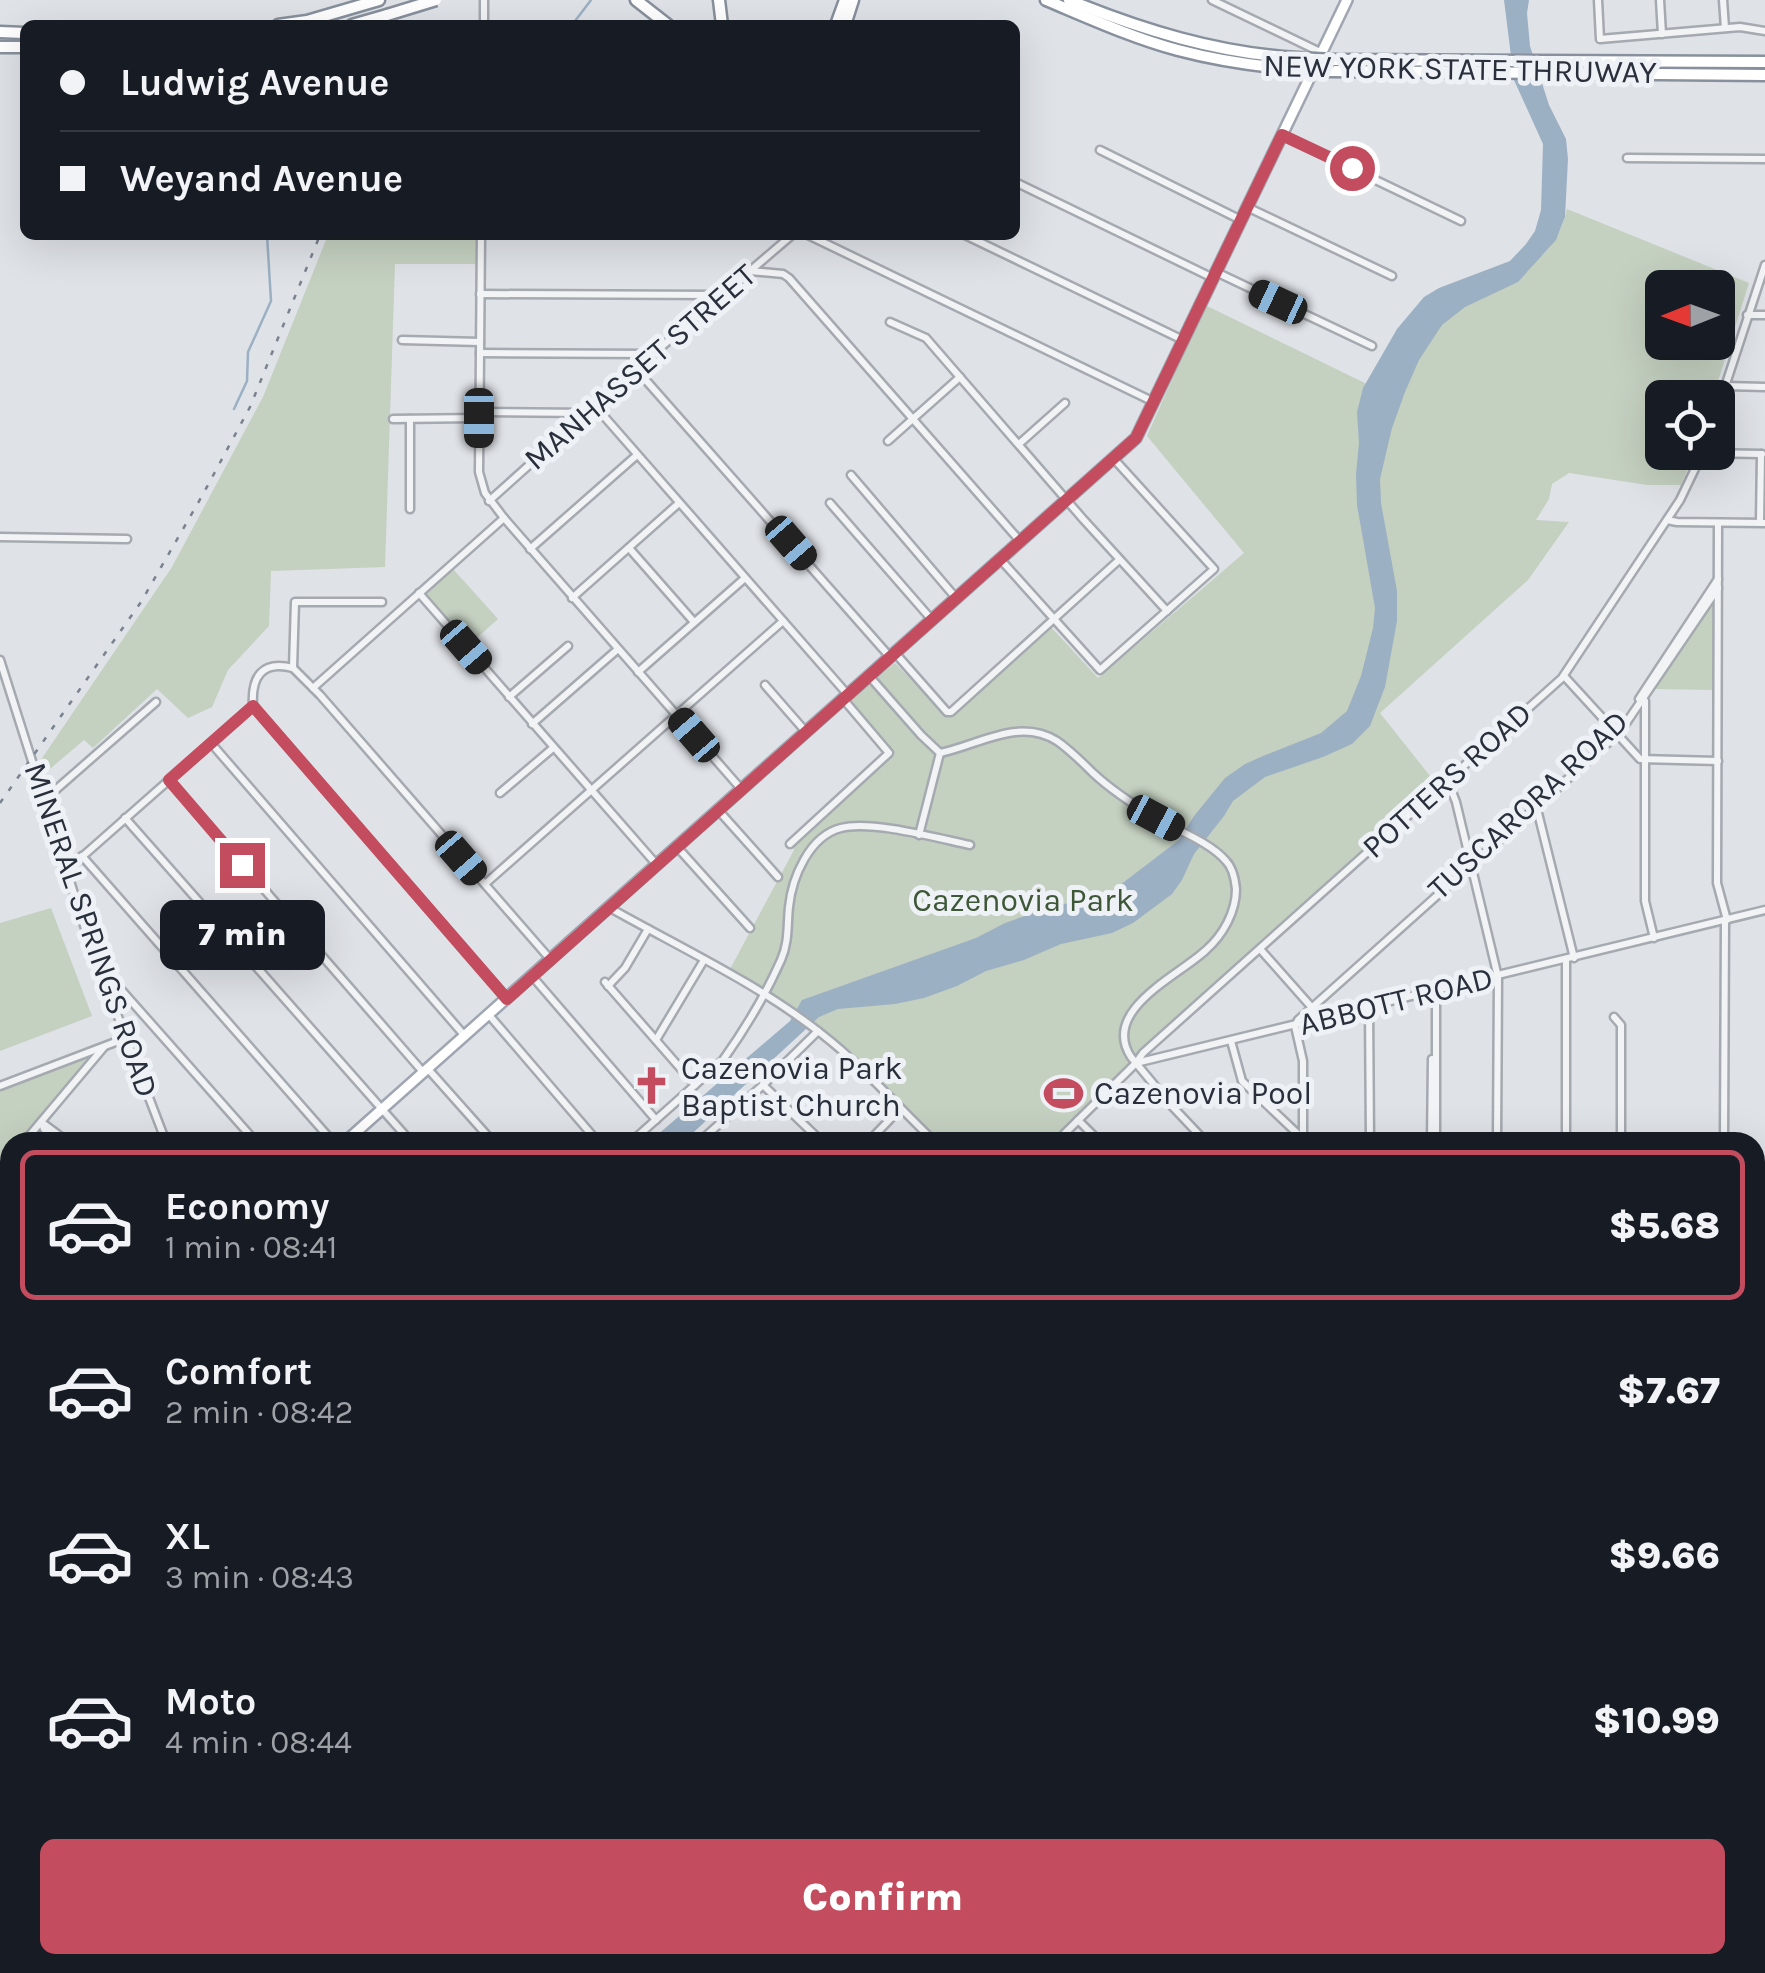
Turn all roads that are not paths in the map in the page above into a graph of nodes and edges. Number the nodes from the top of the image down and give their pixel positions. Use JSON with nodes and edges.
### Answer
{"nodes":[{"id":1,"x":379,"y":0,"type":"edge"},
{"id":2,"x":436,"y":0,"type":"edge"},
{"id":3,"x":636,"y":0,"type":"edge"},
{"id":4,"x":1046,"y":0,"type":"edge"},
{"id":5,"x":1069,"y":0,"type":"edge"},
{"id":6,"x":1212,"y":0,"type":"edge"},
{"id":7,"x":1346,"y":0,"type":"edge"},
{"id":8,"x":1598,"y":0,"type":"edge"},
{"id":9,"x":1660,"y":0,"type":"edge"},
{"id":10,"x":1722,"y":0,"type":"edge"},
{"id":11,"x":308,"y":20,"type":"edge"},
{"id":12,"x":370,"y":20,"type":"edge"},
{"id":13,"x":662,"y":20,"type":"edge"},
{"id":14,"x":1725,"y":28,"type":"junction"},
{"id":15,"x":1765,"y":31,"type":"edge"},
{"id":16,"x":1662,"y":34,"type":"junction"},
{"id":17,"x":1322,"y":52,"type":"junction"},
{"id":18,"x":1765,"y":62,"type":"edge"},
{"id":19,"x":1296,"y":64,"type":"junction"},
{"id":20,"x":1504,"y":66,"type":"junction"},
{"id":21,"x":1765,"y":77,"type":"edge"},
{"id":22,"x":1282,"y":135,"type":"junction"},
{"id":23,"x":1100,"y":150,"type":"dead end"},
{"id":24,"x":1627,"y":158,"type":"dead end"},
{"id":25,"x":1765,"y":159,"type":"edge"},
{"id":26,"x":1020,"y":184,"type":"edge"},
{"id":27,"x":1247,"y":207,"type":"junction"},
{"id":28,"x":1241,"y":220,"type":"junction"},
{"id":29,"x":1461,"y":221,"type":"dead end"},
{"id":30,"x":481,"y":240,"type":"edge"},
{"id":31,"x":786,"y":240,"type":"edge"},
{"id":32,"x":818,"y":240,"type":"edge"},
{"id":33,"x":975,"y":240,"type":"edge"},
{"id":34,"x":1765,"y":265,"type":"edge"},
{"id":35,"x":750,"y":270,"type":"junction"},
{"id":36,"x":1214,"y":275,"type":"junction"},
{"id":37,"x":1392,"y":276,"type":"dead end"},
{"id":38,"x":480,"y":294,"type":"junction"},
{"id":39,"x":720,"y":296,"type":"junction"},
{"id":40,"x":1747,"y":315,"type":"junction"},
{"id":41,"x":1765,"y":316,"type":"edge"},
{"id":42,"x":890,"y":322,"type":"dead end"},
{"id":43,"x":402,"y":340,"type":"dead end"},
{"id":44,"x":1184,"y":340,"type":"junction"},
{"id":45,"x":480,"y":342,"type":"junction"},
{"id":46,"x":1372,"y":346,"type":"dead end"},
{"id":47,"x":480,"y":353,"type":"junction"},
{"id":48,"x":653,"y":354,"type":"junction"},
{"id":49,"x":636,"y":369,"type":"junction"},
{"id":50,"x":960,"y":377,"type":"junction"},
{"id":51,"x":1726,"y":380,"type":"edge"},
{"id":52,"x":1735,"y":386,"type":"edge"},
{"id":53,"x":1765,"y":387,"type":"edge"},
{"id":54,"x":1154,"y":402,"type":"junction"},
{"id":55,"x":1064,"y":403,"type":"dead end"},
{"id":56,"x":594,"y":406,"type":"junction"},
{"id":57,"x":587,"y":413,"type":"junction"},
{"id":58,"x":479,"y":415,"type":"junction"},
{"id":59,"x":392,"y":419,"type":"dead end"},
{"id":60,"x":410,"y":419,"type":"junction"},
{"id":61,"x":913,"y":420,"type":"junction"},
{"id":62,"x":888,"y":441,"type":"dead end"},
{"id":63,"x":1018,"y":444,"type":"junction"},
{"id":64,"x":637,"y":454,"type":"junction"},
{"id":65,"x":1735,"y":454,"type":"edge"},
{"id":66,"x":1763,"y":454,"type":"edge"},
{"id":67,"x":1114,"y":458,"type":"junction"},
{"id":68,"x":1696,"y":470,"type":"edge"},
{"id":69,"x":851,"y":475,"type":"dead end"},
{"id":70,"x":489,"y":501,"type":"junction"},
{"id":71,"x":1067,"y":501,"type":"junction"},
{"id":72,"x":679,"y":503,"type":"junction"},
{"id":73,"x":830,"y":503,"type":"dead end"},
{"id":74,"x":410,"y":509,"type":"dead end"},
{"id":75,"x":504,"y":518,"type":"junction"},
{"id":76,"x":1668,"y":520,"type":"junction"},
{"id":77,"x":1718,"y":522,"type":"junction"},
{"id":78,"x":1763,"y":522,"type":"edge"},
{"id":79,"x":0,"y":537,"type":"edge"},
{"id":80,"x":127,"y":538,"type":"dead end"},
{"id":81,"x":1020,"y":542,"type":"junction"},
{"id":82,"x":628,"y":548,"type":"junction"},
{"id":83,"x":530,"y":549,"type":"junction"},
{"id":84,"x":1001,"y":560,"type":"junction"},
{"id":85,"x":1120,"y":560,"type":"junction"},
{"id":86,"x":745,"y":578,"type":"junction"},
{"id":87,"x":1718,"y":584,"type":"junction"},
{"id":88,"x":419,"y":594,"type":"junction"},
{"id":89,"x":572,"y":598,"type":"junction"},
{"id":90,"x":957,"y":599,"type":"junction"},
{"id":91,"x":382,"y":602,"type":"dead end"},
{"id":92,"x":1167,"y":611,"type":"junction"},
{"id":93,"x":1053,"y":619,"type":"junction"},
{"id":94,"x":782,"y":621,"type":"junction"},
{"id":95,"x":933,"y":621,"type":"junction"},
{"id":96,"x":694,"y":622,"type":"junction"},
{"id":97,"x":568,"y":646,"type":"dead end"},
{"id":98,"x":618,"y":649,"type":"junction"},
{"id":99,"x":893,"y":656,"type":"junction"},
{"id":100,"x":0,"y":660,"type":"edge"},
{"id":101,"x":293,"y":668,"type":"junction"},
{"id":102,"x":638,"y":672,"type":"junction"},
{"id":103,"x":1564,"y":676,"type":"junction"},
{"id":104,"x":870,"y":677,"type":"junction"},
{"id":105,"x":765,"y":685,"type":"dead end"},
{"id":106,"x":313,"y":688,"type":"junction"},
{"id":107,"x":1645,"y":694,"type":"junction"},
{"id":108,"x":509,"y":697,"type":"junction"},
{"id":109,"x":847,"y":698,"type":"junction"},
{"id":110,"x":156,"y":702,"type":"dead end"},
{"id":111,"x":253,"y":706,"type":"junction"},
{"id":112,"x":676,"y":714,"type":"junction"},
{"id":113,"x":532,"y":724,"type":"junction"},
{"id":114,"x":807,"y":733,"type":"junction"},
{"id":115,"x":1617,"y":733,"type":"junction"},
{"id":116,"x":210,"y":743,"type":"junction"},
{"id":117,"x":553,"y":748,"type":"junction"},
{"id":118,"x":940,"y":753,"type":"junction"},
{"id":119,"x":1644,"y":761,"type":"junction"},
{"id":120,"x":1718,"y":761,"type":"junction"},
{"id":121,"x":169,"y":780,"type":"junction"},
{"id":122,"x":1446,"y":782,"type":"junction"},
{"id":123,"x":742,"y":790,"type":"junction"},
{"id":124,"x":590,"y":791,"type":"junction"},
{"id":125,"x":500,"y":794,"type":"dead end"},
{"id":126,"x":44,"y":800,"type":"junction"},
{"id":127,"x":1536,"y":805,"type":"junction"},
{"id":128,"x":719,"y":811,"type":"junction"},
{"id":129,"x":125,"y":818,"type":"junction"},
{"id":130,"x":919,"y":834,"type":"junction"},
{"id":131,"x":790,"y":844,"type":"dead end"},
{"id":132,"x":970,"y":845,"type":"dead end"},
{"id":133,"x":678,"y":848,"type":"junction"},
{"id":134,"x":82,"y":856,"type":"junction"},
{"id":135,"x":1470,"y":864,"type":"junction"},
{"id":136,"x":658,"y":866,"type":"junction"},
{"id":137,"x":66,"y":871,"type":"junction"},
{"id":138,"x":778,"y":877,"type":"dead end"},
{"id":139,"x":485,"y":884,"type":"junction"},
{"id":140,"x":610,"y":908,"type":"junction"},
{"id":141,"x":1765,"y":910,"type":"edge"},
{"id":142,"x":1726,"y":920,"type":"junction"},
{"id":143,"x":750,"y":928,"type":"dead end"},
{"id":144,"x":648,"y":929,"type":"junction"},
{"id":145,"x":1654,"y":938,"type":"junction"},
{"id":146,"x":1260,"y":949,"type":"junction"},
{"id":147,"x":1570,"y":959,"type":"junction"},
{"id":148,"x":551,"y":960,"type":"junction"},
{"id":149,"x":704,"y":960,"type":"junction"},
{"id":150,"x":97,"y":962,"type":"junction"},
{"id":151,"x":532,"y":976,"type":"junction"},
{"id":152,"x":1498,"y":976,"type":"junction"},
{"id":153,"x":1434,"y":992,"type":"junction"},
{"id":154,"x":763,"y":994,"type":"junction"},
{"id":155,"x":507,"y":999,"type":"junction"},
{"id":156,"x":1311,"y":1007,"type":"junction"},
{"id":157,"x":1370,"y":1008,"type":"junction"},
{"id":158,"x":488,"y":1015,"type":"junction"},
{"id":159,"x":1614,"y":1018,"type":"dead end"},
{"id":160,"x":1322,"y":1020,"type":"junction"},
{"id":161,"x":1295,"y":1026,"type":"junction"},
{"id":162,"x":816,"y":1029,"type":"junction"},
{"id":163,"x":465,"y":1036,"type":"junction"},
{"id":164,"x":126,"y":1038,"type":"junction"},
{"id":165,"x":656,"y":1040,"type":"junction"},
{"id":166,"x":1231,"y":1042,"type":"junction"},
{"id":167,"x":104,"y":1046,"type":"junction"},
{"id":168,"x":1136,"y":1063,"type":"junction"},
{"id":169,"x":426,"y":1071,"type":"junction"},
{"id":170,"x":696,"y":1084,"type":"junction"},
{"id":171,"x":763,"y":1085,"type":"junction"},
{"id":172,"x":0,"y":1086,"type":"edge"},
{"id":173,"x":900,"y":1109,"type":"junction"},
{"id":174,"x":382,"y":1110,"type":"junction"},
{"id":175,"x":656,"y":1120,"type":"junction"},
{"id":176,"x":1078,"y":1120,"type":"junction"},
{"id":177,"x":42,"y":1122,"type":"junction"},
{"id":178,"x":33,"y":1132,"type":"edge"},
{"id":179,"x":46,"y":1132,"type":"edge"},
{"id":180,"x":55,"y":1132,"type":"edge"},
{"id":181,"x":162,"y":1132,"type":"edge"},
{"id":182,"x":247,"y":1132,"type":"edge"},
{"id":183,"x":324,"y":1132,"type":"edge"},
{"id":184,"x":357,"y":1132,"type":"edge"},
{"id":185,"x":401,"y":1132,"type":"edge"},
{"id":186,"x":484,"y":1132,"type":"edge"},
{"id":187,"x":589,"y":1132,"type":"edge"},
{"id":188,"x":642,"y":1132,"type":"edge"},
{"id":189,"x":710,"y":1132,"type":"edge"},
{"id":190,"x":812,"y":1132,"type":"edge"},
{"id":191,"x":878,"y":1132,"type":"edge"},
{"id":192,"x":924,"y":1132,"type":"edge"},
{"id":193,"x":1066,"y":1132,"type":"edge"},
{"id":194,"x":1090,"y":1132,"type":"edge"},
{"id":195,"x":1197,"y":1132,"type":"edge"},
{"id":196,"x":1295,"y":1132,"type":"edge"},
{"id":197,"x":1304,"y":1132,"type":"edge"},
{"id":198,"x":1370,"y":1132,"type":"edge"},
{"id":199,"x":1434,"y":1132,"type":"edge"},
{"id":200,"x":1498,"y":1132,"type":"edge"},
{"id":201,"x":1566,"y":1132,"type":"edge"},
{"id":202,"x":1621,"y":1132,"type":"edge"},
{"id":203,"x":1724,"y":1132,"type":"edge"}],
"edges":[{"from":1,"to":11,"type":"highway"},
{"from":2,"to":12,"type":"highway","bridge":true},
{"from":3,"to":13,"type":"highway"},
{"from":4,"to":19,"type":"highway","name":"NEW YORK STATE THRUWAY"},
{"from":5,"to":19,"type":"highway","name":"NEW YORK STATE THRUWAY"},
{"from":6,"to":17,"type":"street"},
{"from":7,"to":17,"type":"main road"},
{"from":8,"to":16,"type":"street"},
{"from":9,"to":16,"type":"street"},
{"from":10,"to":14,"type":"street"},
{"from":14,"to":15,"type":"street"},
{"from":14,"to":16,"type":"street"},
{"from":17,"to":22,"type":"main road"},
{"from":18,"to":20,"type":"highway","name":"NEW YORK STATE THRUWAY"},
{"from":19,"to":20,"type":"highway","name":"NEW YORK STATE THRUWAY","bridge":true},
{"from":20,"to":21,"type":"highway","name":"NEW YORK STATE THRUWAY"},
{"from":22,"to":27,"type":"main road"},
{"from":22,"to":29,"type":"street"},
{"from":23,"to":28,"type":"street"},
{"from":24,"to":25,"type":"street"},
{"from":26,"to":36,"type":"street"},
{"from":27,"to":28,"type":"main road"},
{"from":27,"to":37,"type":"street"},
{"from":28,"to":36,"type":"main road"},
{"from":30,"to":38,"type":"street"},
{"from":31,"to":35,"type":"street","name":"MANHASSET STREET"},
{"from":32,"to":54,"type":"street"},
{"from":33,"to":44,"type":"street"},
{"from":34,"to":40,"type":"street"},
{"from":35,"to":39,"type":"street","name":"MANHASSET STREET"},
{"from":35,"to":61,"type":"street"},
{"from":36,"to":44,"type":"main road"},
{"from":36,"to":46,"type":"street"},
{"from":38,"to":39,"type":"street"},
{"from":38,"to":45,"type":"street"},
{"from":39,"to":48,"type":"street","name":"MANHASSET STREET"},
{"from":40,"to":41,"type":"street"},
{"from":40,"to":51,"type":"street"},
{"from":42,"to":50,"type":"street"},
{"from":43,"to":45,"type":"street"},
{"from":44,"to":54,"type":"main road"},
{"from":45,"to":47,"type":"street"},
{"from":47,"to":48,"type":"street"},
{"from":47,"to":58,"type":"street"},
{"from":48,"to":49,"type":"street","name":"MANHASSET STREET"},
{"from":49,"to":56,"type":"street","name":"MANHASSET STREET"},
{"from":49,"to":99,"type":"street"},
{"from":50,"to":61,"type":"street"},
{"from":50,"to":63,"type":"street"},
{"from":52,"to":53,"type":"street"},
{"from":54,"to":67,"type":"main road"},
{"from":55,"to":63,"type":"street"},
{"from":56,"to":57,"type":"street","name":"MANHASSET STREET"},
{"from":56,"to":64,"type":"street"},
{"from":57,"to":58,"type":"street"},
{"from":57,"to":70,"type":"street","name":"MANHASSET STREET"},
{"from":58,"to":60,"type":"street"},
{"from":58,"to":70,"type":"street"},
{"from":59,"to":60,"type":"street"},
{"from":60,"to":74,"type":"street"},
{"from":61,"to":62,"type":"street"},
{"from":61,"to":81,"type":"street"},
{"from":63,"to":71,"type":"street"},
{"from":64,"to":72,"type":"street"},
{"from":64,"to":83,"type":"street"},
{"from":65,"to":66,"type":"street"},
{"from":66,"to":78,"type":"street"},
{"from":67,"to":71,"type":"main road"},
{"from":67,"to":92,"type":"street"},
{"from":68,"to":76,"type":"street","name":"POTTERS ROAD"},
{"from":69,"to":90,"type":"street"},
{"from":70,"to":75,"type":"street"},
{"from":71,"to":81,"type":"main road"},
{"from":71,"to":85,"type":"street"},
{"from":72,"to":82,"type":"street"},
{"from":72,"to":86,"type":"street"},
{"from":73,"to":95,"type":"street"},
{"from":75,"to":83,"type":"street"},
{"from":75,"to":88,"type":"street"},
{"from":76,"to":77,"type":"street"},
{"from":76,"to":103,"type":"street","name":"POTTERS ROAD"},
{"from":77,"to":78,"type":"street"},
{"from":77,"to":87,"type":"street"},
{"from":79,"to":80,"type":"street"},
{"from":81,"to":84,"type":"main road"},
{"from":82,"to":89,"type":"street"},
{"from":82,"to":96,"type":"street"},
{"from":83,"to":89,"type":"street"},
{"from":84,"to":90,"type":"main road"},
{"from":84,"to":93,"type":"street"},
{"from":85,"to":92,"type":"street"},
{"from":85,"to":93,"type":"street"},
{"from":86,"to":94,"type":"street"},
{"from":86,"to":96,"type":"street"},
{"from":87,"to":107,"type":"street","name":"TUSCARORA ROAD"},
{"from":87,"to":120,"type":"street"},
{"from":88,"to":106,"type":"street"},
{"from":88,"to":108,"type":"street"},
{"from":89,"to":98,"type":"street"},
{"from":90,"to":95,"type":"main road"},
{"from":91,"to":101,"type":"street"},
{"from":92,"to":93,"type":"street"},
{"from":93,"to":99,"type":"street"},
{"from":94,"to":109,"type":"street"},
{"from":94,"to":112,"type":"street"},
{"from":95,"to":99,"type":"main road"},
{"from":96,"to":102,"type":"street"},
{"from":97,"to":108,"type":"street"},
{"from":98,"to":102,"type":"street"},
{"from":98,"to":113,"type":"street"},
{"from":99,"to":104,"type":"main road"},
{"from":100,"to":126,"type":"street","name":"MINERAL SPRINGS ROAD"},
{"from":101,"to":106,"type":"street"},
{"from":101,"to":111,"type":"street"},
{"from":102,"to":112,"type":"street"},
{"from":103,"to":115,"type":"street"},
{"from":103,"to":122,"type":"street","name":"POTTERS ROAD"},
{"from":104,"to":109,"type":"main road"},
{"from":104,"to":118,"type":"street"},
{"from":105,"to":114,"type":"street"},
{"from":106,"to":139,"type":"street"},
{"from":107,"to":115,"type":"street","name":"TUSCARORA ROAD"},
{"from":107,"to":119,"type":"street"},
{"from":108,"to":113,"type":"street"},
{"from":109,"to":114,"type":"main road"},
{"from":109,"to":131,"type":"street"},
{"from":110,"to":126,"type":"street"},
{"from":111,"to":116,"type":"street"},
{"from":111,"to":155,"type":"street"},
{"from":112,"to":123,"type":"street"},
{"from":112,"to":124,"type":"street"},
{"from":113,"to":117,"type":"street"},
{"from":114,"to":123,"type":"main road"},
{"from":115,"to":119,"type":"street"},
{"from":115,"to":127,"type":"street","name":"TUSCARORA ROAD"},
{"from":116,"to":121,"type":"street"},
{"from":116,"to":163,"type":"street"},
{"from":117,"to":124,"type":"street"},
{"from":117,"to":125,"type":"street"},
{"from":118,"to":130,"type":"street"},
{"from":118,"to":168,"type":"street"},
{"from":119,"to":120,"type":"street"},
{"from":119,"to":145,"type":"street"},
{"from":120,"to":142,"type":"street"},
{"from":121,"to":129,"type":"street"},
{"from":121,"to":169,"type":"street"},
{"from":122,"to":135,"type":"street"},
{"from":122,"to":146,"type":"street","name":"POTTERS ROAD"},
{"from":123,"to":128,"type":"main road"},
{"from":124,"to":136,"type":"street"},
{"from":124,"to":139,"type":"street"},
{"from":126,"to":137,"type":"street","name":"MINERAL SPRINGS ROAD"},
{"from":127,"to":135,"type":"street","name":"TUSCARORA ROAD"},
{"from":127,"to":147,"type":"street"},
{"from":128,"to":133,"type":"main road"},
{"from":128,"to":138,"type":"street"},
{"from":129,"to":134,"type":"street"},
{"from":129,"to":174,"type":"street"},
{"from":130,"to":132,"type":"street"},
{"from":130,"to":154,"type":"street"},
{"from":133,"to":136,"type":"main road"},
{"from":133,"to":143,"type":"street"},
{"from":134,"to":137,"type":"street"},
{"from":134,"to":183,"type":"street"},
{"from":135,"to":152,"type":"street"},
{"from":135,"to":156,"type":"street","name":"TUSCARORA ROAD"},
{"from":136,"to":140,"type":"main road"},
{"from":137,"to":150,"type":"street","name":"MINERAL SPRINGS ROAD"},
{"from":139,"to":148,"type":"street"},
{"from":140,"to":144,"type":"street"},
{"from":140,"to":148,"type":"main road"},
{"from":141,"to":142,"type":"street","name":"ABBOTT ROAD"},
{"from":142,"to":145,"type":"street","name":"ABBOTT ROAD"},
{"from":142,"to":203,"type":"street"},
{"from":144,"to":149,"type":"street"},
{"from":144,"to":165,"type":"street"},
{"from":145,"to":147,"type":"street","name":"ABBOTT ROAD"},
{"from":146,"to":156,"type":"street"},
{"from":146,"to":168,"type":"street","name":"POTTERS ROAD"},
{"from":147,"to":152,"type":"street","name":"ABBOTT ROAD"},
{"from":147,"to":201,"type":"street"},
{"from":148,"to":151,"type":"main road"},
{"from":149,"to":154,"type":"street"},
{"from":149,"to":165,"type":"street"},
{"from":150,"to":164,"type":"street","name":"MINERAL SPRINGS ROAD"},
{"from":150,"to":182,"type":"street"},
{"from":151,"to":155,"type":"main road"},
{"from":151,"to":175,"type":"street"},
{"from":152,"to":153,"type":"street","name":"ABBOTT ROAD"},
{"from":152,"to":200,"type":"street"},
{"from":153,"to":157,"type":"street","name":"ABBOTT ROAD"},
{"from":153,"to":199,"type":"street"},
{"from":154,"to":162,"type":"street"},
{"from":154,"to":170,"type":"street"},
{"from":155,"to":158,"type":"main road"},
{"from":156,"to":160,"type":"street"},
{"from":156,"to":161,"type":"street","name":"TUSCARORA ROAD"},
{"from":157,"to":160,"type":"street","name":"ABBOTT ROAD"},
{"from":157,"to":198,"type":"street"},
{"from":158,"to":163,"type":"main road"},
{"from":158,"to":187,"type":"street"},
{"from":159,"to":202,"type":"street"},
{"from":160,"to":161,"type":"street","name":"ABBOTT ROAD"},
{"from":161,"to":166,"type":"street","name":"ABBOTT ROAD"},
{"from":161,"to":197,"type":"street"},
{"from":162,"to":171,"type":"street"},
{"from":162,"to":173,"type":"street"},
{"from":163,"to":169,"type":"main road"},
{"from":164,"to":167,"type":"street"},
{"from":164,"to":181,"type":"street","name":"MINERAL SPRINGS ROAD"},
{"from":165,"to":170,"type":"street"},
{"from":166,"to":168,"type":"street","name":"ABBOTT ROAD"},
{"from":166,"to":196,"type":"street"},
{"from":167,"to":172,"type":"street"},
{"from":167,"to":177,"type":"street"},
{"from":168,"to":176,"type":"street"},
{"from":168,"to":195,"type":"street"},
{"from":169,"to":174,"type":"main road"},
{"from":169,"to":186,"type":"street"},
{"from":170,"to":175,"type":"street"},
{"from":171,"to":189,"type":"street"},
{"from":171,"to":190,"type":"street"},
{"from":173,"to":191,"type":"street"},
{"from":173,"to":192,"type":"street"},
{"from":174,"to":184,"type":"main road"},
{"from":174,"to":185,"type":"street"},
{"from":175,"to":188,"type":"street"},
{"from":176,"to":193,"type":"street"},
{"from":176,"to":194,"type":"street"},
{"from":177,"to":178,"type":"street"},
{"from":177,"to":179,"type":"street"},
{"from":177,"to":180,"type":"street"}]}
